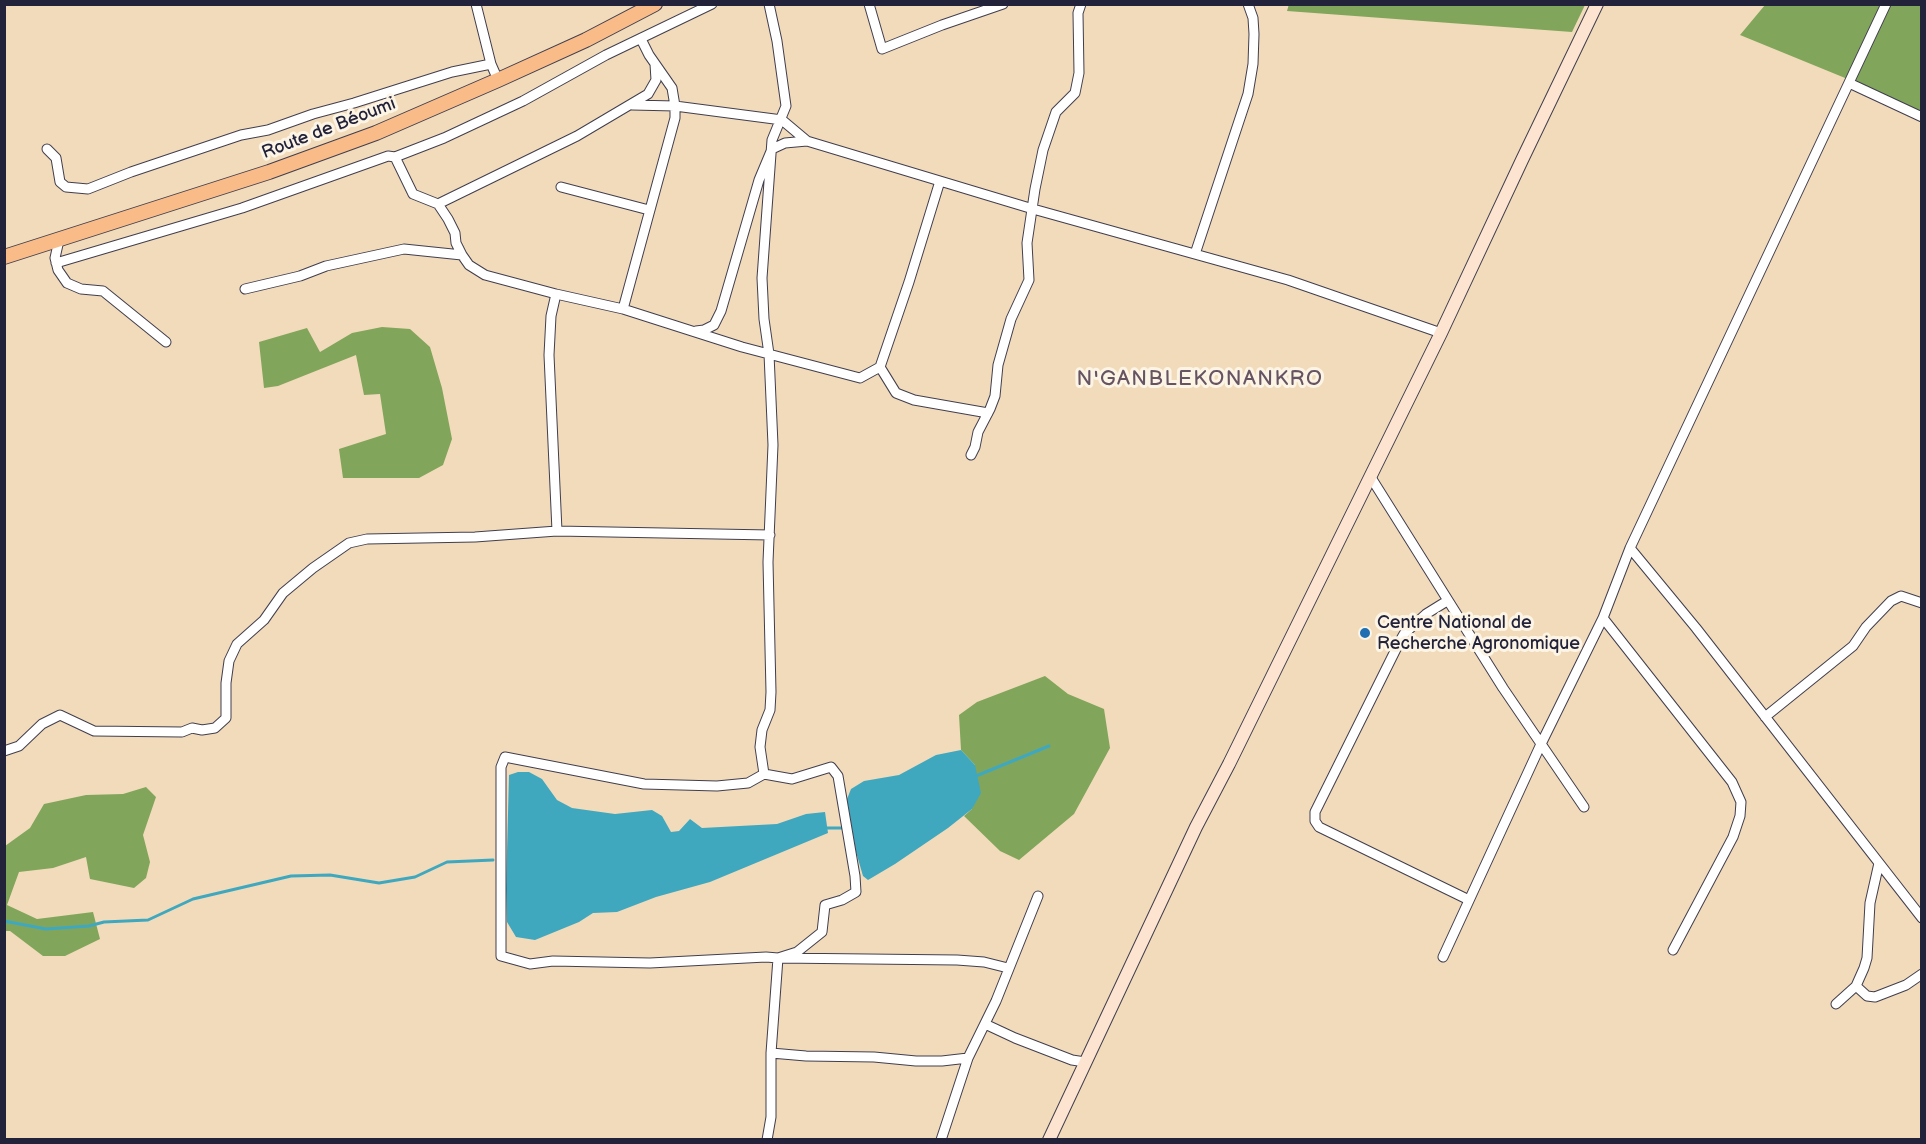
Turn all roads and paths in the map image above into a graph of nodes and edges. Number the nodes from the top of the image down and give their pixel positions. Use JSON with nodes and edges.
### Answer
{"nodes":[{"id":1,"x":476,"y":4,"type":"edge"},
{"id":2,"x":655,"y":4,"type":"edge"},
{"id":3,"x":712,"y":4,"type":"edge"},
{"id":4,"x":769,"y":4,"type":"edge"},
{"id":5,"x":869,"y":4,"type":"edge"},
{"id":6,"x":1003,"y":4,"type":"edge"},
{"id":7,"x":1081,"y":4,"type":"edge"},
{"id":8,"x":1248,"y":4,"type":"edge"},
{"id":9,"x":1597,"y":4,"type":"edge"},
{"id":10,"x":1886,"y":4,"type":"edge"},
{"id":11,"x":641,"y":39,"type":"junction"},
{"id":12,"x":491,"y":64,"type":"junction"},
{"id":13,"x":655,"y":64,"type":"junction"},
{"id":14,"x":498,"y":81,"type":"junction"},
{"id":15,"x":1849,"y":83,"type":"junction"},
{"id":16,"x":632,"y":105,"type":"junction"},
{"id":17,"x":675,"y":106,"type":"junction"},
{"id":18,"x":1922,"y":117,"type":"edge"},
{"id":19,"x":782,"y":120,"type":"junction"},
{"id":20,"x":807,"y":141,"type":"junction"},
{"id":21,"x":47,"y":149,"type":"dead end"},
{"id":22,"x":772,"y":149,"type":"junction"},
{"id":23,"x":395,"y":157,"type":"junction"},
{"id":24,"x":940,"y":181,"type":"junction"},
{"id":25,"x":561,"y":187,"type":"dead end"},
{"id":26,"x":438,"y":204,"type":"junction"},
{"id":27,"x":1033,"y":209,"type":"junction"},
{"id":28,"x":649,"y":210,"type":"junction"},
{"id":29,"x":59,"y":240,"type":"junction"},
{"id":30,"x":1195,"y":254,"type":"junction"},
{"id":31,"x":462,"y":255,"type":"junction"},
{"id":32,"x":4,"y":257,"type":"edge"},
{"id":33,"x":56,"y":263,"type":"junction"},
{"id":34,"x":245,"y":289,"type":"dead end"},
{"id":35,"x":556,"y":294,"type":"junction"},
{"id":36,"x":623,"y":309,"type":"junction"},
{"id":37,"x":691,"y":331,"type":"junction"},
{"id":38,"x":1441,"y":333,"type":"junction"},
{"id":39,"x":166,"y":342,"type":"dead end"},
{"id":40,"x":769,"y":354,"type":"junction"},
{"id":41,"x":880,"y":367,"type":"junction"},
{"id":42,"x":988,"y":413,"type":"junction"},
{"id":43,"x":971,"y":455,"type":"dead end"},
{"id":44,"x":1370,"y":476,"type":"junction"},
{"id":45,"x":557,"y":531,"type":"junction"},
{"id":46,"x":770,"y":535,"type":"junction"},
{"id":47,"x":1630,"y":548,"type":"junction"},
{"id":48,"x":1447,"y":601,"type":"junction"},
{"id":49,"x":1922,"y":603,"type":"edge"},
{"id":50,"x":1603,"y":618,"type":"junction"},
{"id":51,"x":1765,"y":717,"type":"junction"},
{"id":52,"x":1541,"y":744,"type":"junction"},
{"id":53,"x":4,"y":751,"type":"edge"},
{"id":54,"x":764,"y":774,"type":"junction"},
{"id":55,"x":1584,"y":807,"type":"dead end"},
{"id":56,"x":1879,"y":863,"type":"junction"},
{"id":57,"x":1038,"y":896,"type":"dead end"},
{"id":58,"x":1469,"y":900,"type":"junction"},
{"id":59,"x":1922,"y":918,"type":"edge"},
{"id":60,"x":1673,"y":951,"type":"dead end"},
{"id":61,"x":1443,"y":957,"type":"dead end"},
{"id":62,"x":778,"y":958,"type":"junction"},
{"id":63,"x":1008,"y":968,"type":"junction"},
{"id":64,"x":1922,"y":974,"type":"edge"},
{"id":65,"x":1856,"y":986,"type":"junction"},
{"id":66,"x":1836,"y":1004,"type":"dead end"},
{"id":67,"x":985,"y":1024,"type":"junction"},
{"id":68,"x":771,"y":1053,"type":"junction"},
{"id":69,"x":968,"y":1058,"type":"junction"},
{"id":70,"x":1085,"y":1062,"type":"junction"},
{"id":71,"x":767,"y":1140,"type":"edge"},
{"id":72,"x":941,"y":1140,"type":"edge"},
{"id":73,"x":1049,"y":1140,"type":"edge"}],
"edges":[{"from":1,"to":12,"type":"street"},
{"from":2,"to":14,"type":"main road","name":"Route de Béoumi"},
{"from":3,"to":11,"type":"street"},
{"from":4,"to":19,"type":"street"},
{"from":5,"to":6,"type":"street"},
{"from":7,"to":27,"type":"street"},
{"from":8,"to":30,"type":"street"},
{"from":9,"to":38,"type":"main road"},
{"from":10,"to":15,"type":"street"},
{"from":11,"to":13,"type":"street"},
{"from":11,"to":23,"type":"street"},
{"from":12,"to":14,"type":"street"},
{"from":12,"to":21,"type":"street"},
{"from":13,"to":16,"type":"street"},
{"from":13,"to":17,"type":"street"},
{"from":14,"to":29,"type":"main road","name":"Route de Béoumi"},
{"from":15,"to":18,"type":"street"},
{"from":15,"to":47,"type":"street"},
{"from":16,"to":17,"type":"street"},
{"from":16,"to":26,"type":"street"},
{"from":17,"to":19,"type":"street"},
{"from":17,"to":28,"type":"street"},
{"from":19,"to":20,"type":"street"},
{"from":19,"to":22,"type":"street"},
{"from":20,"to":22,"type":"street"},
{"from":20,"to":24,"type":"street"},
{"from":22,"to":37,"type":"street"},
{"from":22,"to":40,"type":"street"},
{"from":23,"to":26,"type":"street"},
{"from":23,"to":33,"type":"street"},
{"from":24,"to":27,"type":"street"},
{"from":24,"to":41,"type":"street"},
{"from":25,"to":28,"type":"street"},
{"from":26,"to":31,"type":"street"},
{"from":27,"to":30,"type":"street"},
{"from":27,"to":42,"type":"street"},
{"from":28,"to":36,"type":"street"},
{"from":29,"to":32,"type":"main road","name":"Route de Béoumi"},
{"from":29,"to":33,"type":"street"},
{"from":30,"to":38,"type":"street"},
{"from":31,"to":34,"type":"street"},
{"from":31,"to":35,"type":"street"},
{"from":33,"to":39,"type":"street"},
{"from":35,"to":36,"type":"street"},
{"from":35,"to":45,"type":"street"},
{"from":36,"to":37,"type":"street"},
{"from":37,"to":40,"type":"street"},
{"from":38,"to":44,"type":"main road"},
{"from":40,"to":41,"type":"street"},
{"from":40,"to":46,"type":"street"},
{"from":41,"to":42,"type":"street"},
{"from":42,"to":43,"type":"street"},
{"from":44,"to":48,"type":"street"},
{"from":44,"to":70,"type":"main road"},
{"from":45,"to":46,"type":"street"},
{"from":45,"to":53,"type":"street"},
{"from":46,"to":54,"type":"street"},
{"from":47,"to":50,"type":"street"},
{"from":47,"to":51,"type":"street"},
{"from":48,"to":52,"type":"street"},
{"from":48,"to":58,"type":"street"},
{"from":49,"to":51,"type":"street"},
{"from":50,"to":52,"type":"street"},
{"from":50,"to":60,"type":"street"},
{"from":51,"to":56,"type":"street"},
{"from":52,"to":55,"type":"street"},
{"from":52,"to":58,"type":"street"},
{"from":54,"to":62,"type":"street"},
{"from":54,"to":62,"type":"street"},
{"from":56,"to":59,"type":"street"},
{"from":56,"to":65,"type":"street"},
{"from":57,"to":63,"type":"street"},
{"from":58,"to":61,"type":"street"},
{"from":62,"to":63,"type":"street"},
{"from":62,"to":68,"type":"street"},
{"from":63,"to":67,"type":"street"},
{"from":64,"to":65,"type":"street"},
{"from":65,"to":66,"type":"street"},
{"from":67,"to":69,"type":"street"},
{"from":67,"to":70,"type":"street"},
{"from":68,"to":69,"type":"street"},
{"from":68,"to":71,"type":"street"},
{"from":69,"to":72,"type":"street"},
{"from":70,"to":73,"type":"main road"}]}
